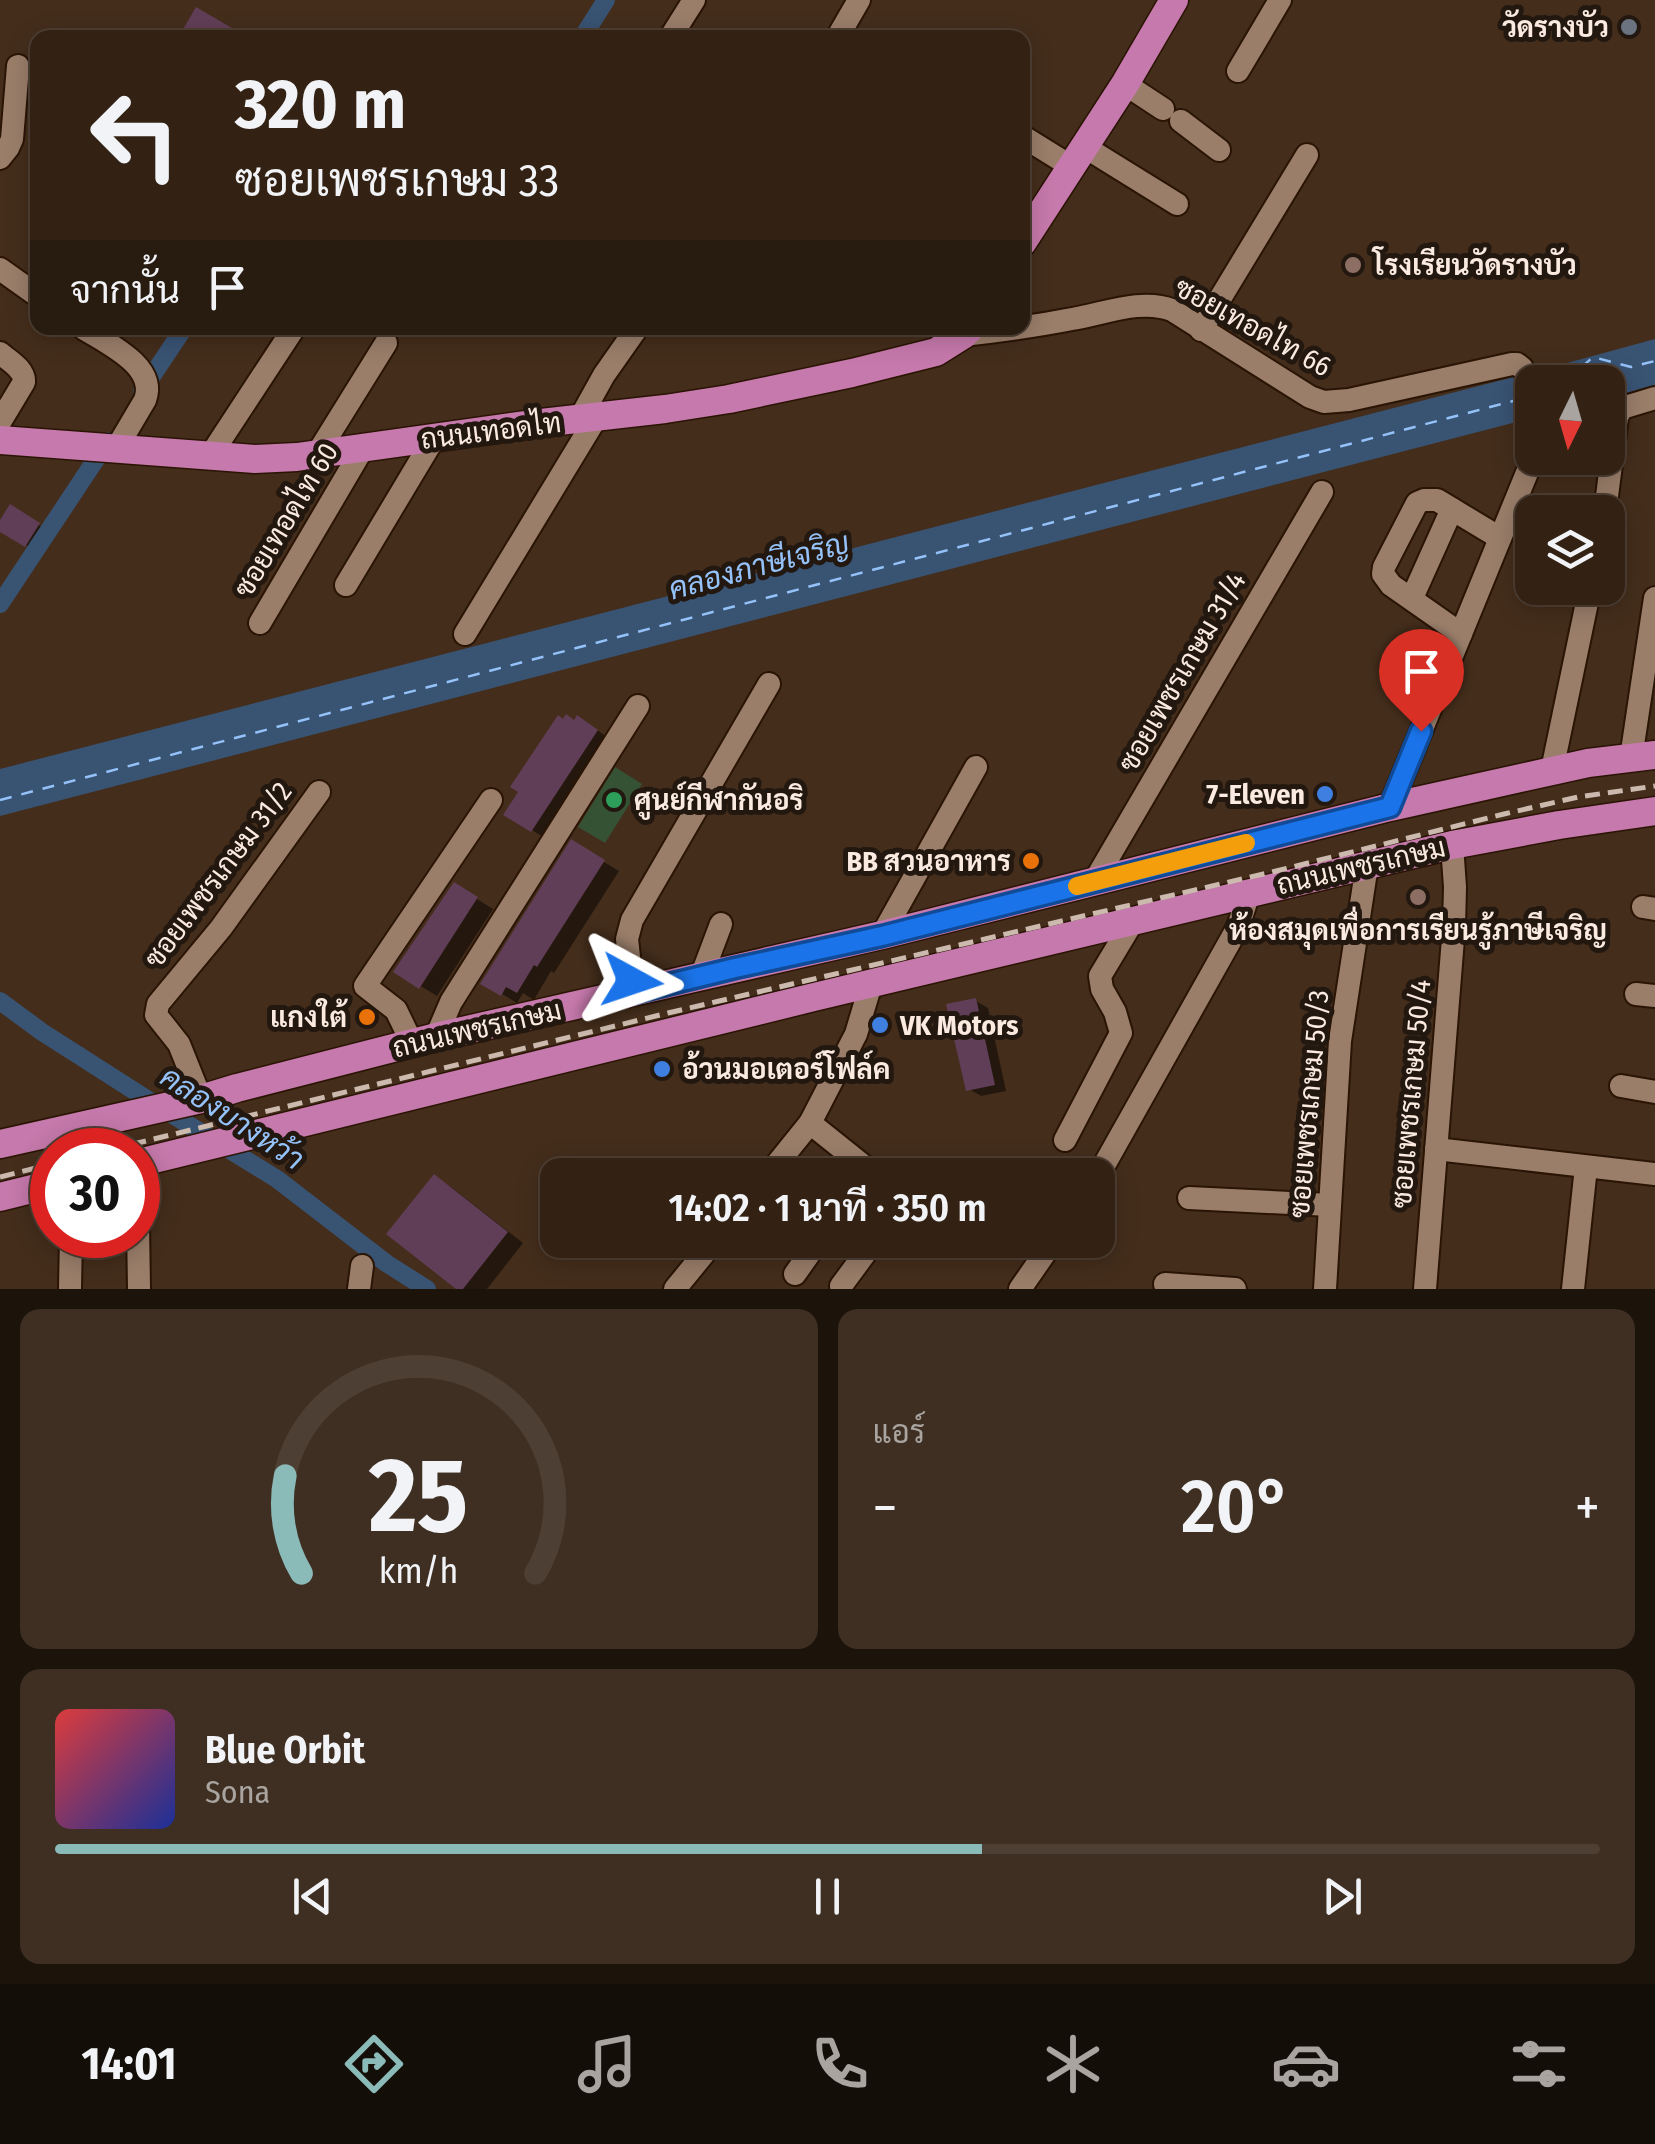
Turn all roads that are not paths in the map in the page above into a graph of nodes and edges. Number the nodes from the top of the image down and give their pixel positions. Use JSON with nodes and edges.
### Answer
{"nodes":[{"id":1,"x":694,"y":0,"type":"edge"},
{"id":2,"x":859,"y":0,"type":"edge"},
{"id":3,"x":1174,"y":0,"type":"edge"},
{"id":4,"x":1280,"y":0,"type":"edge"},
{"id":5,"x":675,"y":30,"type":"edge"},
{"id":6,"x":842,"y":30,"type":"edge"},
{"id":7,"x":18,"y":66,"type":"dead end"},
{"id":8,"x":1238,"y":71,"type":"dead end"},
{"id":9,"x":1125,"y":84,"type":"junction"},
{"id":10,"x":1030,"y":139,"type":"edge"},
{"id":11,"x":1219,"y":150,"type":"dead end"},
{"id":12,"x":1307,"y":155,"type":"dead end"},
{"id":13,"x":1079,"y":157,"type":"junction"},
{"id":14,"x":0,"y":158,"type":"edge"},
{"id":15,"x":1177,"y":204,"type":"dead end"},
{"id":16,"x":1030,"y":231,"type":"edge"},
{"id":17,"x":0,"y":269,"type":"edge"},
{"id":18,"x":30,"y":290,"type":"edge"},
{"id":19,"x":1030,"y":326,"type":"edge"},
{"id":20,"x":1202,"y":330,"type":"junction"},
{"id":21,"x":93,"y":335,"type":"edge"},
{"id":22,"x":289,"y":335,"type":"edge"},
{"id":23,"x":632,"y":335,"type":"edge"},
{"id":24,"x":960,"y":335,"type":"edge"},
{"id":25,"x":386,"y":343,"type":"dead end"},
{"id":26,"x":0,"y":354,"type":"edge"},
{"id":27,"x":1515,"y":366,"type":"edge"},
{"id":28,"x":1655,"y":398,"type":"edge"},
{"id":29,"x":587,"y":419,"type":"junction"},
{"id":30,"x":0,"y":422,"type":"edge"},
{"id":31,"x":434,"y":438,"type":"junction"},
{"id":32,"x":0,"y":440,"type":"edge"},
{"id":33,"x":364,"y":448,"type":"junction"},
{"id":34,"x":116,"y":449,"type":"junction"},
{"id":35,"x":317,"y":454,"type":"junction"},
{"id":36,"x":210,"y":456,"type":"junction"},
{"id":37,"x":1526,"y":475,"type":"edge"},
{"id":38,"x":1322,"y":492,"type":"dead end"},
{"id":39,"x":1607,"y":495,"type":"edge"},
{"id":40,"x":1452,"y":509,"type":"junction"},
{"id":41,"x":1500,"y":538,"type":"junction"},
{"id":42,"x":346,"y":585,"type":"dead end"},
{"id":43,"x":1412,"y":598,"type":"junction"},
{"id":44,"x":1655,"y":598,"type":"edge"},
{"id":45,"x":1586,"y":605,"type":"edge"},
{"id":46,"x":260,"y":623,"type":"dead end"},
{"id":47,"x":465,"y":634,"type":"dead end"},
{"id":48,"x":1462,"y":634,"type":"junction"},
{"id":49,"x":768,"y":684,"type":"dead end"},
{"id":50,"x":638,"y":706,"type":"dead end"},
{"id":51,"x":1643,"y":756,"type":"edge"},
{"id":52,"x":976,"y":767,"type":"dead end"},
{"id":53,"x":1552,"y":770,"type":"junction"},
{"id":54,"x":319,"y":792,"type":"dead end"},
{"id":55,"x":491,"y":800,"type":"dead end"},
{"id":56,"x":1390,"y":807,"type":"junction"},
{"id":57,"x":1655,"y":811,"type":"edge"},
{"id":58,"x":1452,"y":845,"type":"junction"},
{"id":59,"x":1367,"y":865,"type":"junction"},
{"id":60,"x":1094,"y":882,"type":"junction"},
{"id":61,"x":1249,"y":893,"type":"junction"},
{"id":62,"x":1133,"y":921,"type":"junction"},
{"id":63,"x":721,"y":924,"type":"dead end"},
{"id":64,"x":882,"y":936,"type":"junction"},
{"id":65,"x":801,"y":953,"type":"junction"},
{"id":66,"x":745,"y":966,"type":"junction"},
{"id":67,"x":700,"y":977,"type":"junction"},
{"id":68,"x":871,"y":984,"type":"junction"},
{"id":69,"x":633,"y":993,"type":"junction"},
{"id":70,"x":814,"y":996,"type":"junction"},
{"id":71,"x":750,"y":1012,"type":"junction"},
{"id":72,"x":424,"y":1040,"type":"junction"},
{"id":73,"x":1622,"y":1086,"type":"dead end"},
{"id":74,"x":1655,"y":1092,"type":"edge"},
{"id":75,"x":200,"y":1099,"type":"junction"},
{"id":76,"x":810,"y":1123,"type":"junction"},
{"id":77,"x":1066,"y":1140,"type":"dead end"},
{"id":78,"x":0,"y":1144,"type":"edge"},
{"id":79,"x":1436,"y":1149,"type":"junction"},
{"id":80,"x":160,"y":1157,"type":"edge"},
{"id":81,"x":782,"y":1158,"type":"edge"},
{"id":82,"x":851,"y":1158,"type":"edge"},
{"id":83,"x":1108,"y":1158,"type":"edge"},
{"id":84,"x":1586,"y":1166,"type":"junction"},
{"id":85,"x":1655,"y":1174,"type":"edge"},
{"id":86,"x":30,"y":1190,"type":"edge"},
{"id":87,"x":0,"y":1197,"type":"edge"},
{"id":88,"x":1189,"y":1198,"type":"dead end"},
{"id":89,"x":1330,"y":1205,"type":"junction"},
{"id":90,"x":71,"y":1258,"type":"edge"},
{"id":91,"x":139,"y":1258,"type":"edge"},
{"id":92,"x":700,"y":1258,"type":"edge"},
{"id":93,"x":806,"y":1258,"type":"edge"},
{"id":94,"x":862,"y":1258,"type":"edge"},
{"id":95,"x":1042,"y":1258,"type":"edge"},
{"id":96,"x":795,"y":1274,"type":"dead end"},
{"id":97,"x":1165,"y":1284,"type":"dead end"},
{"id":98,"x":841,"y":1286,"type":"dead end"},
{"id":99,"x":70,"y":1289,"type":"edge"},
{"id":100,"x":139,"y":1289,"type":"edge"},
{"id":101,"x":675,"y":1289,"type":"edge"},
{"id":102,"x":1020,"y":1289,"type":"edge"},
{"id":103,"x":1236,"y":1289,"type":"edge"},
{"id":104,"x":1325,"y":1289,"type":"edge"},
{"id":105,"x":1425,"y":1289,"type":"edge"},
{"id":106,"x":1573,"y":1289,"type":"edge"}],
"edges":[{"from":1,"to":5,"type":"street"},
{"from":2,"to":6,"type":"street"},
{"from":3,"to":9,"type":"main road"},
{"from":4,"to":8,"type":"street"},
{"from":7,"to":14,"type":"street"},
{"from":9,"to":11,"type":"street"},
{"from":9,"to":13,"type":"main road"},
{"from":10,"to":13,"type":"street"},
{"from":12,"to":20,"type":"street"},
{"from":13,"to":15,"type":"street"},
{"from":13,"to":16,"type":"main road"},
{"from":17,"to":18,"type":"street"},
{"from":19,"to":20,"type":"street","name":"ซอยเทอดไท 66"},
{"from":20,"to":27,"type":"street","name":"ซอยเทอดไท 66"},
{"from":21,"to":34,"type":"street"},
{"from":22,"to":36,"type":"street"},
{"from":23,"to":29,"type":"street"},
{"from":24,"to":29,"type":"main road","name":"ถนนเทอดไท"},
{"from":25,"to":35,"type":"street"},
{"from":26,"to":30,"type":"street"},
{"from":28,"to":39,"type":"street"},
{"from":29,"to":31,"type":"main road","name":"ถนนเทอดไท"},
{"from":29,"to":47,"type":"street"},
{"from":31,"to":33,"type":"main road","name":"ถนนเทอดไท"},
{"from":31,"to":42,"type":"street"},
{"from":32,"to":34,"type":"main road","name":"ถนนเทอดไท"},
{"from":33,"to":35,"type":"main road","name":"ถนนเทอดไท"},
{"from":33,"to":46,"type":"street","name":"ซอยเทอดไท 60"},
{"from":34,"to":36,"type":"main road","name":"ถนนเทอดไท"},
{"from":35,"to":36,"type":"main road","name":"ถนนเทอดไท"},
{"from":37,"to":41,"type":"street"},
{"from":38,"to":60,"type":"street","name":"ซอยเพชรเกษม 31/4"},
{"from":40,"to":41,"type":"street"},
{"from":40,"to":43,"type":"street"},
{"from":40,"to":43,"type":"street"},
{"from":41,"to":48,"type":"street"},
{"from":43,"to":48,"type":"street"},
{"from":44,"to":51,"type":"street"},
{"from":45,"to":53,"type":"street"},
{"from":48,"to":56,"type":"street"},
{"from":49,"to":69,"type":"street"},
{"from":50,"to":72,"type":"street"},
{"from":51,"to":53,"type":"main road","name":"ถนนเพชรเกษม"},
{"from":52,"to":64,"type":"street"},
{"from":53,"to":56,"type":"main road","name":"ถนนเพชรเกษม"},
{"from":54,"to":75,"type":"street","name":"ซอยเพชรเกษม 31/2"},
{"from":55,"to":72,"type":"street"},
{"from":56,"to":60,"type":"main road","name":"ถนนเพชรเกษม"},
{"from":57,"to":58,"type":"main road","name":"ถนนเพชรเกษม"},
{"from":58,"to":59,"type":"main road","name":"ถนนเพชรเกษม"},
{"from":58,"to":79,"type":"street","name":"ซอยเพชรเกษม 50/4"},
{"from":59,"to":61,"type":"main road","name":"ถนนเพชรเกษม"},
{"from":59,"to":89,"type":"street","name":"ซอยเพชรเกษม 50/3"},
{"from":60,"to":64,"type":"main road","name":"ถนนเพชรเกษม"},
{"from":61,"to":62,"type":"main road","name":"ถนนเพชรเกษม"},
{"from":61,"to":83,"type":"street"},
{"from":62,"to":68,"type":"main road","name":"ถนนเพชรเกษม"},
{"from":62,"to":77,"type":"street"},
{"from":63,"to":67,"type":"street"},
{"from":64,"to":65,"type":"main road","name":"ถนนเพชรเกษม"},
{"from":65,"to":66,"type":"main road","name":"ถนนเพชรเกษม"},
{"from":65,"to":70,"type":"main road"},
{"from":66,"to":67,"type":"main road","name":"ถนนเพชรเกษม"},
{"from":66,"to":71,"type":"main road"},
{"from":67,"to":69,"type":"main road","name":"ถนนเพชรเกษม"},
{"from":68,"to":70,"type":"main road","name":"ถนนเพชรเกษม"},
{"from":68,"to":76,"type":"street"},
{"from":69,"to":72,"type":"main road","name":"ถนนเพชรเกษม"},
{"from":70,"to":71,"type":"main road","name":"ถนนเพชรเกษม"},
{"from":71,"to":80,"type":"main road","name":"ถนนเพชรเกษม"},
{"from":72,"to":75,"type":"main road","name":"ถนนเพชรเกษม"},
{"from":73,"to":74,"type":"street"},
{"from":75,"to":78,"type":"main road","name":"ถนนเพชรเกษม"},
{"from":76,"to":81,"type":"street"},
{"from":76,"to":82,"type":"street"},
{"from":79,"to":84,"type":"street"},
{"from":79,"to":105,"type":"street","name":"ซอยเพชรเกษม 50/4"},
{"from":84,"to":85,"type":"street"},
{"from":84,"to":106,"type":"street"},
{"from":86,"to":87,"type":"main road"},
{"from":88,"to":89,"type":"street"},
{"from":89,"to":104,"type":"street","name":"ซอยเพชรเกษม 50/3"},
{"from":90,"to":99,"type":"street"},
{"from":91,"to":100,"type":"street"},
{"from":92,"to":101,"type":"street"},
{"from":93,"to":96,"type":"street"},
{"from":94,"to":98,"type":"street"},
{"from":95,"to":102,"type":"street"},
{"from":97,"to":103,"type":"street"}]}
